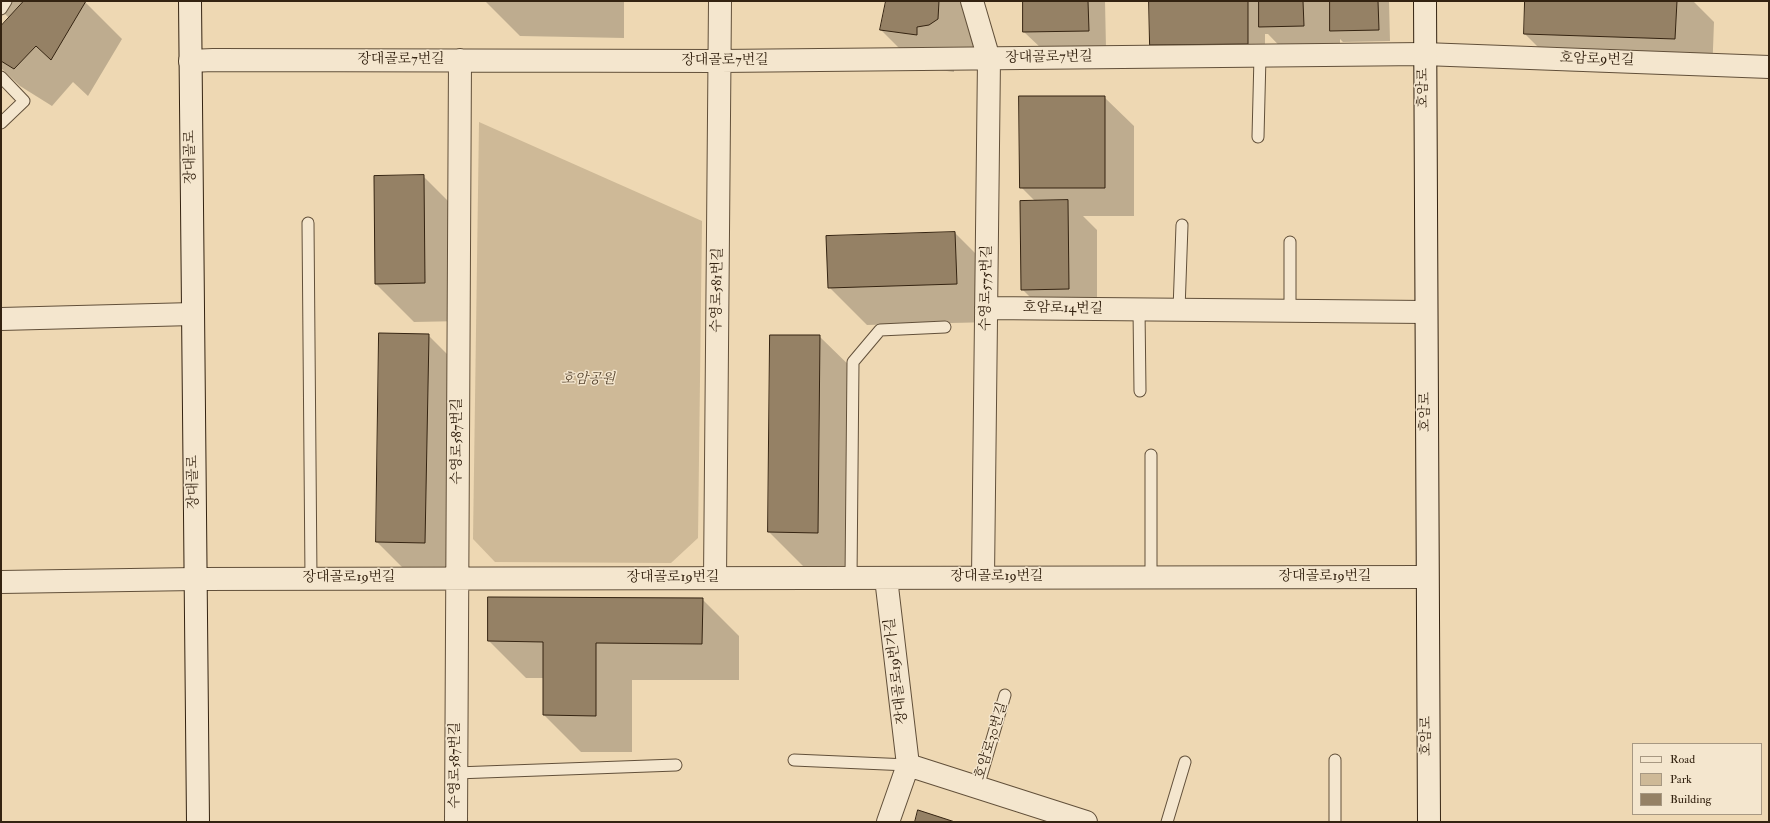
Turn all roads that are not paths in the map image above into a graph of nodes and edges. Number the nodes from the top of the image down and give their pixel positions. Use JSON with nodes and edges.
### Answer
{"nodes":[{"id":1,"x":6,"y":1,"type":"edge"},
{"id":2,"x":190,"y":1,"type":"edge"},
{"id":3,"x":720,"y":1,"type":"edge"},
{"id":4,"x":972,"y":1,"type":"edge"},
{"id":5,"x":1425,"y":1,"type":"edge"},
{"id":6,"x":1,"y":8,"type":"edge"},
{"id":7,"x":1424,"y":54,"type":"junction"},
{"id":8,"x":1260,"y":56,"type":"junction"},
{"id":9,"x":989,"y":59,"type":"junction"},
{"id":10,"x":460,"y":60,"type":"junction"},
{"id":11,"x":190,"y":61,"type":"junction"},
{"id":12,"x":720,"y":61,"type":"junction"},
{"id":13,"x":1769,"y":67,"type":"edge"},
{"id":14,"x":1,"y":77,"type":"edge"},
{"id":15,"x":1,"y":123,"type":"edge"},
{"id":16,"x":1258,"y":137,"type":"dead end"},
{"id":17,"x":308,"y":223,"type":"dead end"},
{"id":18,"x":1182,"y":225,"type":"dead end"},
{"id":19,"x":1290,"y":242,"type":"dead end"},
{"id":20,"x":986,"y":308,"type":"junction"},
{"id":21,"x":1139,"y":310,"type":"junction"},
{"id":22,"x":1179,"y":310,"type":"junction"},
{"id":23,"x":1290,"y":312,"type":"junction"},
{"id":24,"x":1426,"y":312,"type":"junction"},
{"id":25,"x":193,"y":314,"type":"junction"},
{"id":26,"x":1,"y":319,"type":"edge"},
{"id":27,"x":945,"y":327,"type":"dead end"},
{"id":28,"x":1140,"y":390,"type":"dead end"},
{"id":29,"x":1151,"y":455,"type":"dead end"},
{"id":30,"x":1151,"y":577,"type":"junction"},
{"id":31,"x":1427,"y":577,"type":"junction"},
{"id":32,"x":311,"y":578,"type":"junction"},
{"id":33,"x":457,"y":578,"type":"junction"},
{"id":34,"x":715,"y":578,"type":"junction"},
{"id":35,"x":851,"y":578,"type":"junction"},
{"id":36,"x":886,"y":578,"type":"junction"},
{"id":37,"x":983,"y":578,"type":"junction"},
{"id":38,"x":196,"y":579,"type":"junction"},
{"id":39,"x":1,"y":582,"type":"edge"},
{"id":40,"x":1006,"y":695,"type":"dead end"},
{"id":41,"x":794,"y":760,"type":"dead end"},
{"id":42,"x":1335,"y":760,"type":"dead end"},
{"id":43,"x":1185,"y":762,"type":"dead end"},
{"id":44,"x":676,"y":765,"type":"dead end"},
{"id":45,"x":908,"y":765,"type":"junction"},
{"id":46,"x":456,"y":773,"type":"junction"},
{"id":47,"x":978,"y":787,"type":"junction"},
{"id":48,"x":198,"y":822,"type":"edge"},
{"id":49,"x":456,"y":822,"type":"edge"},
{"id":50,"x":888,"y":822,"type":"edge"},
{"id":51,"x":1086,"y":822,"type":"edge"},
{"id":52,"x":1167,"y":822,"type":"edge"},
{"id":53,"x":1335,"y":822,"type":"edge"},
{"id":54,"x":1429,"y":822,"type":"edge"}],
"edges":[{"from":1,"to":6,"type":"lane"},
{"from":2,"to":11,"type":"street","name":"장대골로"},
{"from":3,"to":12,"type":"street","name":"수영로581번길"},
{"from":4,"to":9,"type":"street","name":"수영로575번길"},
{"from":5,"to":7,"type":"street","name":"호암로"},
{"from":7,"to":8,"type":"street","name":"장대골로7번길"},
{"from":7,"to":13,"type":"street","name":"호암로9번길"},
{"from":7,"to":24,"type":"street","name":"호암로"},
{"from":8,"to":9,"type":"street","name":"장대골로7번길"},
{"from":8,"to":16,"type":"lane"},
{"from":9,"to":12,"type":"street","name":"장대골로7번길"},
{"from":9,"to":20,"type":"street","name":"수영로575번길"},
{"from":10,"to":11,"type":"street","name":"장대골로7번길"},
{"from":10,"to":12,"type":"street","name":"장대골로7번길"},
{"from":10,"to":33,"type":"street","name":"수영로587번길"},
{"from":11,"to":25,"type":"street","name":"장대골로"},
{"from":12,"to":34,"type":"street","name":"수영로581번길"},
{"from":14,"to":15,"type":"lane"},
{"from":17,"to":32,"type":"lane"},
{"from":18,"to":22,"type":"lane"},
{"from":19,"to":23,"type":"lane"},
{"from":20,"to":21,"type":"street","name":"호암로14번길"},
{"from":20,"to":37,"type":"street","name":"수영로575번길"},
{"from":21,"to":22,"type":"street","name":"호암로14번길"},
{"from":21,"to":28,"type":"lane"},
{"from":22,"to":23,"type":"street","name":"호암로14번길"},
{"from":23,"to":24,"type":"street","name":"호암로14번길"},
{"from":24,"to":31,"type":"street","name":"호암로"},
{"from":25,"to":26,"type":"street"},
{"from":25,"to":38,"type":"street","name":"장대골로"},
{"from":27,"to":35,"type":"lane"},
{"from":29,"to":30,"type":"lane"},
{"from":30,"to":31,"type":"street","name":"장대골로19번길"},
{"from":30,"to":37,"type":"street","name":"장대골로19번길"},
{"from":31,"to":54,"type":"street","name":"호암로"},
{"from":32,"to":33,"type":"street","name":"장대골로19번길"},
{"from":32,"to":38,"type":"street","name":"장대골로19번길"},
{"from":33,"to":34,"type":"street","name":"장대골로19번길"},
{"from":33,"to":46,"type":"street","name":"수영로587번길"},
{"from":34,"to":35,"type":"street","name":"장대골로19번길"},
{"from":35,"to":36,"type":"street","name":"장대골로19번길"},
{"from":36,"to":37,"type":"street","name":"장대골로19번길"},
{"from":36,"to":45,"type":"street","name":"장대골로19번가길"},
{"from":38,"to":39,"type":"street"},
{"from":38,"to":48,"type":"street","name":"장대골로"},
{"from":40,"to":47,"type":"lane","name":"호암로30번길"},
{"from":41,"to":45,"type":"lane"},
{"from":42,"to":53,"type":"lane"},
{"from":43,"to":52,"type":"lane"},
{"from":44,"to":46,"type":"lane"},
{"from":45,"to":47,"type":"street","name":"호암로30번길"},
{"from":45,"to":50,"type":"street","name":"장대골로19번가길"},
{"from":46,"to":49,"type":"street","name":"수영로587번길"},
{"from":47,"to":51,"type":"street","name":"호암로30번길"}]}
